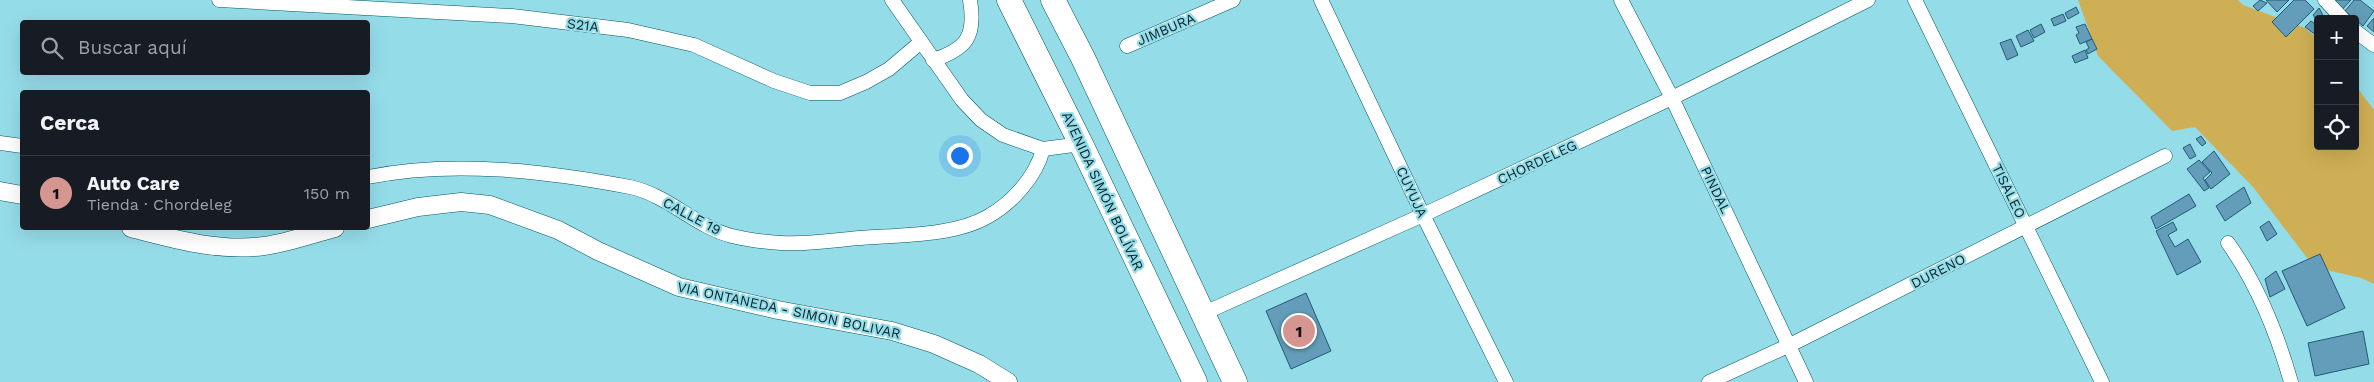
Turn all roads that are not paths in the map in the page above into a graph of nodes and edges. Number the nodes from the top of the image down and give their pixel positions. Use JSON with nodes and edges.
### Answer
{"nodes":[{"id":1,"x":219,"y":0,"type":"edge"},
{"id":2,"x":892,"y":0,"type":"edge"},
{"id":3,"x":970,"y":0,"type":"edge"},
{"id":4,"x":1009,"y":0,"type":"edge"},
{"id":5,"x":1053,"y":0,"type":"edge"},
{"id":6,"x":1233,"y":0,"type":"edge"},
{"id":7,"x":1321,"y":0,"type":"edge"},
{"id":8,"x":1621,"y":0,"type":"edge"},
{"id":9,"x":1868,"y":0,"type":"edge"},
{"id":10,"x":1915,"y":0,"type":"edge"},
{"id":11,"x":2325,"y":0,"type":"edge"},
{"id":12,"x":2339,"y":15,"type":"edge"},
{"id":13,"x":2359,"y":33,"type":"edge"},
{"id":14,"x":921,"y":42,"type":"junction"},
{"id":15,"x":2374,"y":45,"type":"edge"},
{"id":16,"x":1127,"y":46,"type":"dead end"},
{"id":17,"x":933,"y":60,"type":"junction"},
{"id":18,"x":1672,"y":98,"type":"junction"},
{"id":19,"x":0,"y":144,"type":"edge"},
{"id":20,"x":1081,"y":144,"type":"junction"},
{"id":21,"x":20,"y":146,"type":"edge"},
{"id":22,"x":1043,"y":149,"type":"junction"},
{"id":23,"x":2165,"y":156,"type":"dead end"},
{"id":24,"x":370,"y":177,"type":"edge"},
{"id":25,"x":0,"y":191,"type":"edge"},
{"id":26,"x":20,"y":195,"type":"edge"},
{"id":27,"x":1423,"y":216,"type":"junction"},
{"id":28,"x":370,"y":219,"type":"edge"},
{"id":29,"x":2027,"y":226,"type":"junction"},
{"id":30,"x":139,"y":230,"type":"edge"},
{"id":31,"x":327,"y":230,"type":"edge"},
{"id":32,"x":2228,"y":243,"type":"dead end"},
{"id":33,"x":1202,"y":314,"type":"junction"},
{"id":34,"x":1790,"y":345,"type":"junction"},
{"id":35,"x":1008,"y":382,"type":"edge"},
{"id":36,"x":1195,"y":382,"type":"edge"},
{"id":37,"x":1235,"y":382,"type":"edge"},
{"id":38,"x":1506,"y":382,"type":"edge"},
{"id":39,"x":1709,"y":382,"type":"edge"},
{"id":40,"x":1806,"y":382,"type":"edge"},
{"id":41,"x":2102,"y":382,"type":"edge"},
{"id":42,"x":2291,"y":382,"type":"edge"}],
"edges":[{"from":1,"to":14,"type":"street","name":"S21A"},
{"from":2,"to":14,"type":"street"},
{"from":3,"to":17,"type":"street"},
{"from":4,"to":20,"type":"highway","name":"AVENIDA SIMÓN BOLÍVAR"},
{"from":5,"to":33,"type":"highway"},
{"from":6,"to":16,"type":"street","name":"JIMBURA"},
{"from":7,"to":27,"type":"street","name":"CUYUJA"},
{"from":8,"to":18,"type":"street","name":"PINDAL"},
{"from":9,"to":18,"type":"street","name":"CHORDELEG"},
{"from":10,"to":29,"type":"street","name":"TISALEO"},
{"from":11,"to":12,"type":"street"},
{"from":13,"to":15,"type":"street"},
{"from":14,"to":17,"type":"street"},
{"from":17,"to":22,"type":"street"},
{"from":18,"to":27,"type":"street","name":"CHORDELEG"},
{"from":18,"to":34,"type":"street","name":"PINDAL"},
{"from":19,"to":21,"type":"street"},
{"from":20,"to":22,"type":"street"},
{"from":20,"to":36,"type":"highway","name":"AVENIDA SIMÓN BOLÍVAR"},
{"from":22,"to":24,"type":"street","name":"CALLE 19"},
{"from":23,"to":29,"type":"street","name":"DURENO"},
{"from":25,"to":26,"type":"street"},
{"from":27,"to":33,"type":"street","name":"CHORDELEG"},
{"from":27,"to":38,"type":"street","name":"CUYUJA"},
{"from":28,"to":35,"type":"street","name":"VIA ONTANEDA - SIMON BOLIVAR"},
{"from":29,"to":34,"type":"street","name":"DURENO"},
{"from":29,"to":41,"type":"street","name":"TISALEO"},
{"from":30,"to":31,"type":"street"},
{"from":32,"to":42,"type":"street"},
{"from":33,"to":37,"type":"highway"},
{"from":34,"to":39,"type":"street","name":"DURENO"},
{"from":34,"to":40,"type":"street","name":"PINDAL"}]}
